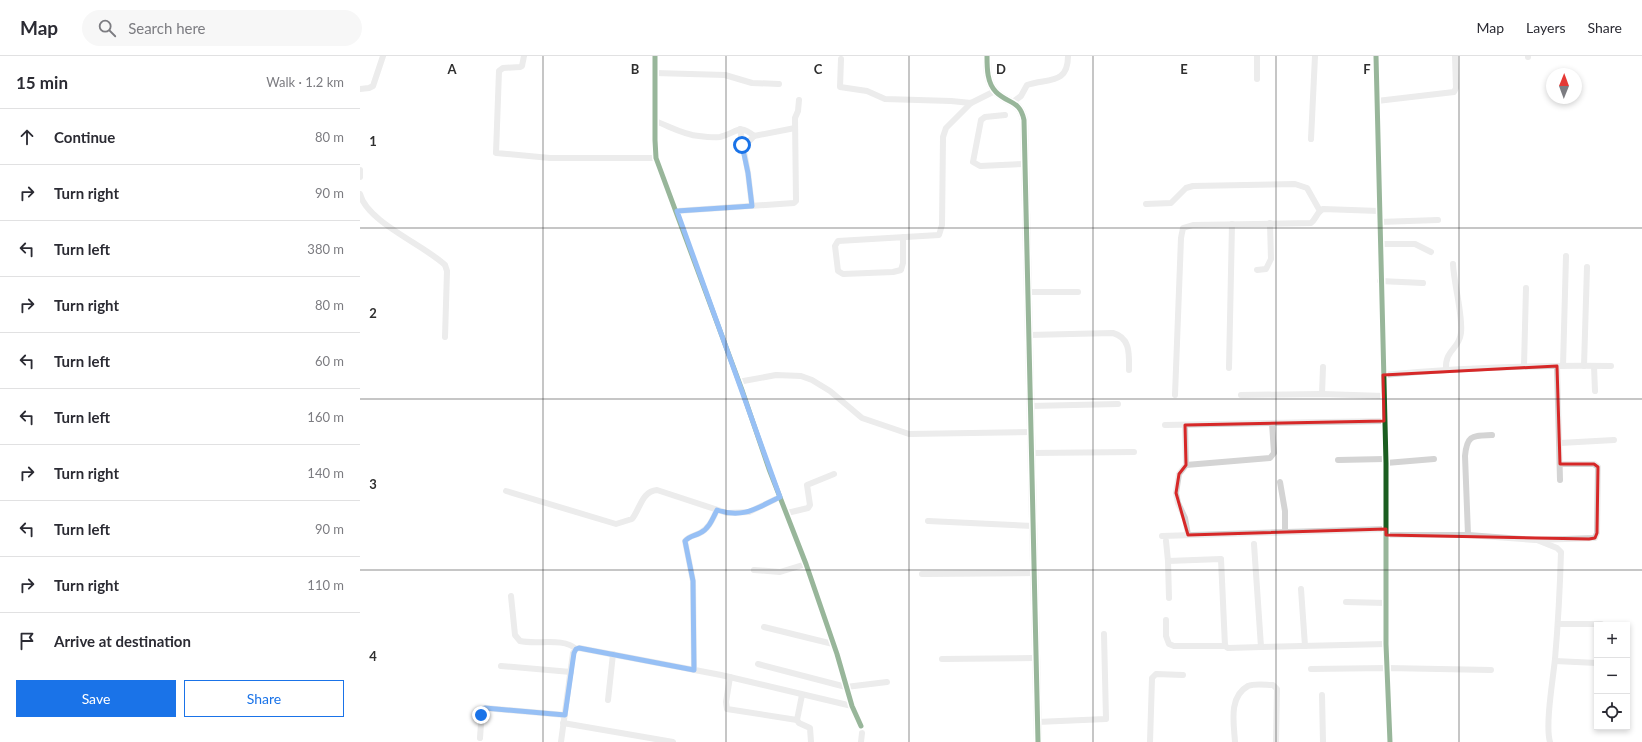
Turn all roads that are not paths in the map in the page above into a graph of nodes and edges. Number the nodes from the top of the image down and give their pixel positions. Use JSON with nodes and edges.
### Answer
{"nodes":[{"id":1,"x":383,"y":56,"type":"edge"},
{"id":2,"x":524,"y":56,"type":"edge"},
{"id":3,"x":655,"y":56,"type":"edge"},
{"id":4,"x":987,"y":56,"type":"edge"},
{"id":5,"x":1068,"y":56,"type":"edge"},
{"id":6,"x":1257,"y":56,"type":"edge"},
{"id":7,"x":1315,"y":56,"type":"edge"},
{"id":8,"x":1376,"y":56,"type":"edge"},
{"id":9,"x":1455,"y":56,"type":"edge"},
{"id":10,"x":841,"y":59,"type":"dead end"},
{"id":11,"x":655,"y":73,"type":"junction"},
{"id":12,"x":1257,"y":80,"type":"dead end"},
{"id":13,"x":779,"y":84,"type":"dead end"},
{"id":14,"x":360,"y":89,"type":"edge"},
{"id":15,"x":995,"y":91,"type":"junction"},
{"id":16,"x":799,"y":100,"type":"dead end"},
{"id":17,"x":1377,"y":101,"type":"junction"},
{"id":18,"x":1014,"y":102,"type":"junction"},
{"id":19,"x":971,"y":103,"type":"junction"},
{"id":20,"x":1004,"y":115,"type":"dead end"},
{"id":21,"x":655,"y":121,"type":"junction"},
{"id":22,"x":795,"y":128,"type":"junction"},
{"id":23,"x":740,"y":129,"type":"junction"},
{"id":24,"x":754,"y":136,"type":"junction"},
{"id":25,"x":1311,"y":139,"type":"dead end"},
{"id":26,"x":743,"y":148,"type":"junction"},
{"id":27,"x":656,"y":158,"type":"junction"},
{"id":28,"x":1024,"y":164,"type":"junction"},
{"id":29,"x":360,"y":170,"type":"edge"},
{"id":30,"x":360,"y":176,"type":"edge"},
{"id":31,"x":360,"y":194,"type":"edge"},
{"id":32,"x":1146,"y":204,"type":"dead end"},
{"id":33,"x":752,"y":206,"type":"junction"},
{"id":34,"x":1320,"y":210,"type":"junction"},
{"id":35,"x":677,"y":211,"type":"junction"},
{"id":36,"x":1379,"y":211,"type":"junction"},
{"id":37,"x":1438,"y":220,"type":"dead end"},
{"id":38,"x":1379,"y":222,"type":"junction"},
{"id":39,"x":1270,"y":223,"type":"junction"},
{"id":40,"x":1232,"y":224,"type":"junction"},
{"id":41,"x":903,"y":237,"type":"junction"},
{"id":42,"x":1380,"y":244,"type":"junction"},
{"id":43,"x":1431,"y":252,"type":"dead end"},
{"id":44,"x":1566,"y":256,"type":"dead end"},
{"id":45,"x":1453,"y":264,"type":"dead end"},
{"id":46,"x":1587,"y":267,"type":"dead end"},
{"id":47,"x":1257,"y":270,"type":"dead end"},
{"id":48,"x":1380,"y":281,"type":"junction"},
{"id":49,"x":1423,"y":283,"type":"dead end"},
{"id":50,"x":1526,"y":288,"type":"dead end"},
{"id":51,"x":1028,"y":292,"type":"junction"},
{"id":52,"x":1078,"y":292,"type":"dead end"},
{"id":53,"x":1029,"y":335,"type":"junction"},
{"id":54,"x":445,"y":337,"type":"dead end"},
{"id":55,"x":1323,"y":366,"type":"dead end"},
{"id":56,"x":1524,"y":366,"type":"junction"},
{"id":57,"x":1560,"y":366,"type":"junction"},
{"id":58,"x":1584,"y":366,"type":"junction"},
{"id":59,"x":1594,"y":366,"type":"junction"},
{"id":60,"x":1612,"y":366,"type":"dead end"},
{"id":61,"x":1229,"y":368,"type":"dead end"},
{"id":62,"x":1129,"y":370,"type":"dead end"},
{"id":63,"x":1446,"y":370,"type":"junction"},
{"id":64,"x":1383,"y":375,"type":"junction"},
{"id":65,"x":738,"y":382,"type":"junction"},
{"id":66,"x":1595,"y":391,"type":"dead end"},
{"id":67,"x":1322,"y":394,"type":"junction"},
{"id":68,"x":1175,"y":395,"type":"dead end"},
{"id":69,"x":1241,"y":395,"type":"dead end"},
{"id":70,"x":1384,"y":396,"type":"junction"},
{"id":71,"x":1118,"y":404,"type":"dead end"},
{"id":72,"x":1030,"y":406,"type":"junction"},
{"id":73,"x":1384,"y":421,"type":"junction"},
{"id":74,"x":1272,"y":423,"type":"junction"},
{"id":75,"x":1164,"y":425,"type":"dead end"},
{"id":76,"x":1185,"y":425,"type":"junction"},
{"id":77,"x":1031,"y":432,"type":"junction"},
{"id":78,"x":1492,"y":435,"type":"dead end"},
{"id":79,"x":1614,"y":440,"type":"dead end"},
{"id":80,"x":1560,"y":443,"type":"junction"},
{"id":81,"x":1134,"y":452,"type":"dead end"},
{"id":82,"x":1032,"y":453,"type":"junction"},
{"id":83,"x":1434,"y":459,"type":"dead end"},
{"id":84,"x":1338,"y":460,"type":"dead end"},
{"id":85,"x":1386,"y":461,"type":"junction"},
{"id":86,"x":1560,"y":464,"type":"junction"},
{"id":87,"x":1186,"y":465,"type":"junction"},
{"id":88,"x":834,"y":474,"type":"dead end"},
{"id":89,"x":1560,"y":480,"type":"dead end"},
{"id":90,"x":1280,"y":482,"type":"dead end"},
{"id":91,"x":506,"y":490,"type":"dead end"},
{"id":92,"x":780,"y":497,"type":"junction"},
{"id":93,"x":717,"y":510,"type":"junction"},
{"id":94,"x":786,"y":513,"type":"junction"},
{"id":95,"x":928,"y":521,"type":"dead end"},
{"id":96,"x":1033,"y":526,"type":"junction"},
{"id":97,"x":1285,"y":531,"type":"junction"},
{"id":98,"x":1386,"y":532,"type":"junction"},
{"id":99,"x":1188,"y":535,"type":"junction"},
{"id":100,"x":1468,"y":535,"type":"junction"},
{"id":101,"x":1535,"y":540,"type":"junction"},
{"id":102,"x":1254,"y":544,"type":"dead end"},
{"id":103,"x":1168,"y":561,"type":"junction"},
{"id":104,"x":806,"y":564,"type":"junction"},
{"id":105,"x":754,"y":570,"type":"dead end"},
{"id":106,"x":1034,"y":573,"type":"junction"},
{"id":107,"x":922,"y":574,"type":"dead end"},
{"id":108,"x":1301,"y":589,"type":"dead end"},
{"id":109,"x":511,"y":596,"type":"dead end"},
{"id":110,"x":1169,"y":598,"type":"dead end"},
{"id":111,"x":1346,"y":602,"type":"dead end"},
{"id":112,"x":1386,"y":603,"type":"junction"},
{"id":113,"x":1166,"y":620,"type":"dead end"},
{"id":114,"x":1558,"y":624,"type":"junction"},
{"id":115,"x":1594,"y":624,"type":"edge"},
{"id":116,"x":764,"y":627,"type":"dead end"},
{"id":117,"x":1104,"y":634,"type":"dead end"},
{"id":118,"x":833,"y":644,"type":"junction"},
{"id":119,"x":1386,"y":644,"type":"junction"},
{"id":120,"x":1226,"y":646,"type":"junction"},
{"id":121,"x":1305,"y":646,"type":"junction"},
{"id":122,"x":1261,"y":647,"type":"junction"},
{"id":123,"x":576,"y":649,"type":"junction"},
{"id":124,"x":613,"y":654,"type":"junction"},
{"id":125,"x":1036,"y":658,"type":"junction"},
{"id":126,"x":942,"y":659,"type":"dead end"},
{"id":127,"x":1555,"y":661,"type":"junction"},
{"id":128,"x":1594,"y":663,"type":"edge"},
{"id":129,"x":758,"y":664,"type":"dead end"},
{"id":130,"x":501,"y":666,"type":"dead end"},
{"id":131,"x":1387,"y":668,"type":"junction"},
{"id":132,"x":1311,"y":669,"type":"dead end"},
{"id":133,"x":694,"y":670,"type":"junction"},
{"id":134,"x":1491,"y":670,"type":"dead end"},
{"id":135,"x":571,"y":672,"type":"junction"},
{"id":136,"x":1182,"y":675,"type":"dead end"},
{"id":137,"x":730,"y":677,"type":"junction"},
{"id":138,"x":886,"y":682,"type":"dead end"},
{"id":139,"x":846,"y":687,"type":"junction"},
{"id":140,"x":802,"y":695,"type":"junction"},
{"id":141,"x":1322,"y":695,"type":"dead end"},
{"id":142,"x":608,"y":700,"type":"dead end"},
{"id":143,"x":852,"y":706,"type":"junction"},
{"id":144,"x":565,"y":715,"type":"junction"},
{"id":145,"x":797,"y":720,"type":"junction"},
{"id":146,"x":1037,"y":722,"type":"junction"},
{"id":147,"x":564,"y":723,"type":"junction"},
{"id":148,"x":480,"y":738,"type":"dead end"},
{"id":149,"x":561,"y":742,"type":"edge"},
{"id":150,"x":673,"y":742,"type":"edge"},
{"id":151,"x":811,"y":742,"type":"edge"},
{"id":152,"x":861,"y":742,"type":"edge"},
{"id":153,"x":1038,"y":742,"type":"edge"},
{"id":154,"x":1150,"y":742,"type":"edge"},
{"id":155,"x":1235,"y":742,"type":"edge"},
{"id":156,"x":1276,"y":742,"type":"edge"},
{"id":157,"x":1323,"y":742,"type":"edge"},
{"id":158,"x":1390,"y":742,"type":"edge"},
{"id":159,"x":1550,"y":742,"type":"edge"}],
"edges":[{"from":1,"to":14,"type":"street"},
{"from":2,"to":27,"type":"street"},
{"from":3,"to":11,"type":"street"},
{"from":4,"to":15,"type":"street"},
{"from":5,"to":18,"type":"street"},
{"from":6,"to":12,"type":"street"},
{"from":7,"to":25,"type":"street"},
{"from":8,"to":17,"type":"street"},
{"from":9,"to":17,"type":"street"},
{"from":10,"to":19,"type":"street"},
{"from":11,"to":13,"type":"street"},
{"from":11,"to":21,"type":"street"},
{"from":15,"to":18,"type":"street"},
{"from":15,"to":19,"type":"street"},
{"from":16,"to":22,"type":"street"},
{"from":17,"to":36,"type":"street"},
{"from":18,"to":28,"type":"street"},
{"from":19,"to":41,"type":"street"},
{"from":20,"to":28,"type":"street"},
{"from":21,"to":23,"type":"street"},
{"from":21,"to":27,"type":"street"},
{"from":22,"to":24,"type":"street"},
{"from":22,"to":33,"type":"street"},
{"from":23,"to":24,"type":"street"},
{"from":23,"to":26,"type":"street"},
{"from":24,"to":26,"type":"street"},
{"from":26,"to":33,"type":"street"},
{"from":27,"to":35,"type":"street"},
{"from":28,"to":51,"type":"street"},
{"from":29,"to":30,"type":"street"},
{"from":31,"to":54,"type":"street"},
{"from":32,"to":34,"type":"street"},
{"from":33,"to":35,"type":"street"},
{"from":34,"to":36,"type":"street"},
{"from":34,"to":39,"type":"street"},
{"from":35,"to":65,"type":"street"},
{"from":36,"to":38,"type":"street"},
{"from":37,"to":38,"type":"street"},
{"from":38,"to":42,"type":"street"},
{"from":39,"to":40,"type":"street"},
{"from":39,"to":47,"type":"street"},
{"from":40,"to":61,"type":"street"},
{"from":40,"to":68,"type":"street"},
{"from":41,"to":41,"type":"street"},
{"from":42,"to":43,"type":"street"},
{"from":42,"to":48,"type":"street"},
{"from":44,"to":57,"type":"street"},
{"from":45,"to":63,"type":"street"},
{"from":46,"to":58,"type":"street"},
{"from":48,"to":49,"type":"street"},
{"from":48,"to":64,"type":"street"},
{"from":50,"to":56,"type":"street"},
{"from":51,"to":52,"type":"street"},
{"from":51,"to":53,"type":"street"},
{"from":53,"to":62,"type":"street"},
{"from":53,"to":72,"type":"street"},
{"from":55,"to":67,"type":"street"},
{"from":56,"to":57,"type":"street"},
{"from":56,"to":63,"type":"street"},
{"from":57,"to":58,"type":"street"},
{"from":57,"to":80,"type":"street"},
{"from":58,"to":59,"type":"street"},
{"from":59,"to":60,"type":"street"},
{"from":59,"to":66,"type":"street"},
{"from":63,"to":64,"type":"street"},
{"from":64,"to":70,"type":"street"},
{"from":65,"to":77,"type":"street"},
{"from":65,"to":92,"type":"street"},
{"from":67,"to":69,"type":"street"},
{"from":67,"to":70,"type":"street"},
{"from":70,"to":73,"type":"street"},
{"from":71,"to":72,"type":"street"},
{"from":72,"to":77,"type":"street"},
{"from":73,"to":74,"type":"street"},
{"from":73,"to":85,"type":"street"},
{"from":74,"to":76,"type":"street"},
{"from":74,"to":87,"type":"street"},
{"from":75,"to":76,"type":"street"},
{"from":76,"to":87,"type":"street"},
{"from":77,"to":82,"type":"street"},
{"from":78,"to":100,"type":"street"},
{"from":79,"to":80,"type":"street"},
{"from":80,"to":86,"type":"street"},
{"from":81,"to":82,"type":"street"},
{"from":82,"to":96,"type":"street"},
{"from":83,"to":85,"type":"street"},
{"from":84,"to":85,"type":"street"},
{"from":85,"to":98,"type":"street"},
{"from":86,"to":89,"type":"street"},
{"from":86,"to":101,"type":"street"},
{"from":87,"to":99,"type":"street"},
{"from":88,"to":94,"type":"street"},
{"from":90,"to":97,"type":"street"},
{"from":91,"to":93,"type":"street"},
{"from":92,"to":93,"type":"street"},
{"from":92,"to":94,"type":"street"},
{"from":93,"to":133,"type":"street"},
{"from":94,"to":104,"type":"street"},
{"from":95,"to":96,"type":"street"},
{"from":96,"to":106,"type":"street"},
{"from":97,"to":98,"type":"street"},
{"from":97,"to":99,"type":"street"},
{"from":98,"to":100,"type":"street"},
{"from":98,"to":112,"type":"street"},
{"from":99,"to":103,"type":"street"},
{"from":100,"to":101,"type":"street"},
{"from":101,"to":114,"type":"street"},
{"from":102,"to":122,"type":"street"},
{"from":103,"to":110,"type":"street"},
{"from":103,"to":120,"type":"street"},
{"from":104,"to":105,"type":"street"},
{"from":104,"to":118,"type":"street"},
{"from":106,"to":107,"type":"street"},
{"from":106,"to":125,"type":"street"},
{"from":108,"to":121,"type":"street"},
{"from":109,"to":123,"type":"street"},
{"from":111,"to":112,"type":"street"},
{"from":112,"to":119,"type":"street"},
{"from":113,"to":120,"type":"street"},
{"from":114,"to":115,"type":"street"},
{"from":114,"to":127,"type":"street"},
{"from":116,"to":118,"type":"street"},
{"from":117,"to":146,"type":"street"},
{"from":118,"to":139,"type":"street"},
{"from":119,"to":121,"type":"street"},
{"from":119,"to":131,"type":"street"},
{"from":120,"to":122,"type":"street"},
{"from":121,"to":122,"type":"street"},
{"from":123,"to":124,"type":"street"},
{"from":123,"to":135,"type":"street"},
{"from":124,"to":133,"type":"street"},
{"from":124,"to":142,"type":"street"},
{"from":125,"to":126,"type":"street"},
{"from":125,"to":146,"type":"street"},
{"from":127,"to":128,"type":"street"},
{"from":127,"to":159,"type":"street"},
{"from":129,"to":139,"type":"street"},
{"from":130,"to":135,"type":"street"},
{"from":131,"to":132,"type":"street"},
{"from":131,"to":134,"type":"street"},
{"from":131,"to":158,"type":"street"},
{"from":133,"to":137,"type":"street"},
{"from":135,"to":144,"type":"street"},
{"from":136,"to":154,"type":"street"},
{"from":137,"to":140,"type":"street"},
{"from":137,"to":145,"type":"street"},
{"from":138,"to":139,"type":"street"},
{"from":139,"to":143,"type":"street"},
{"from":140,"to":143,"type":"street"},
{"from":140,"to":145,"type":"street"},
{"from":141,"to":157,"type":"street"},
{"from":143,"to":152,"type":"street"},
{"from":144,"to":147,"type":"street"},
{"from":144,"to":148,"type":"street"},
{"from":145,"to":151,"type":"street"},
{"from":146,"to":153,"type":"street"},
{"from":147,"to":149,"type":"street"},
{"from":147,"to":150,"type":"street"},
{"from":155,"to":156,"type":"street"}]}
